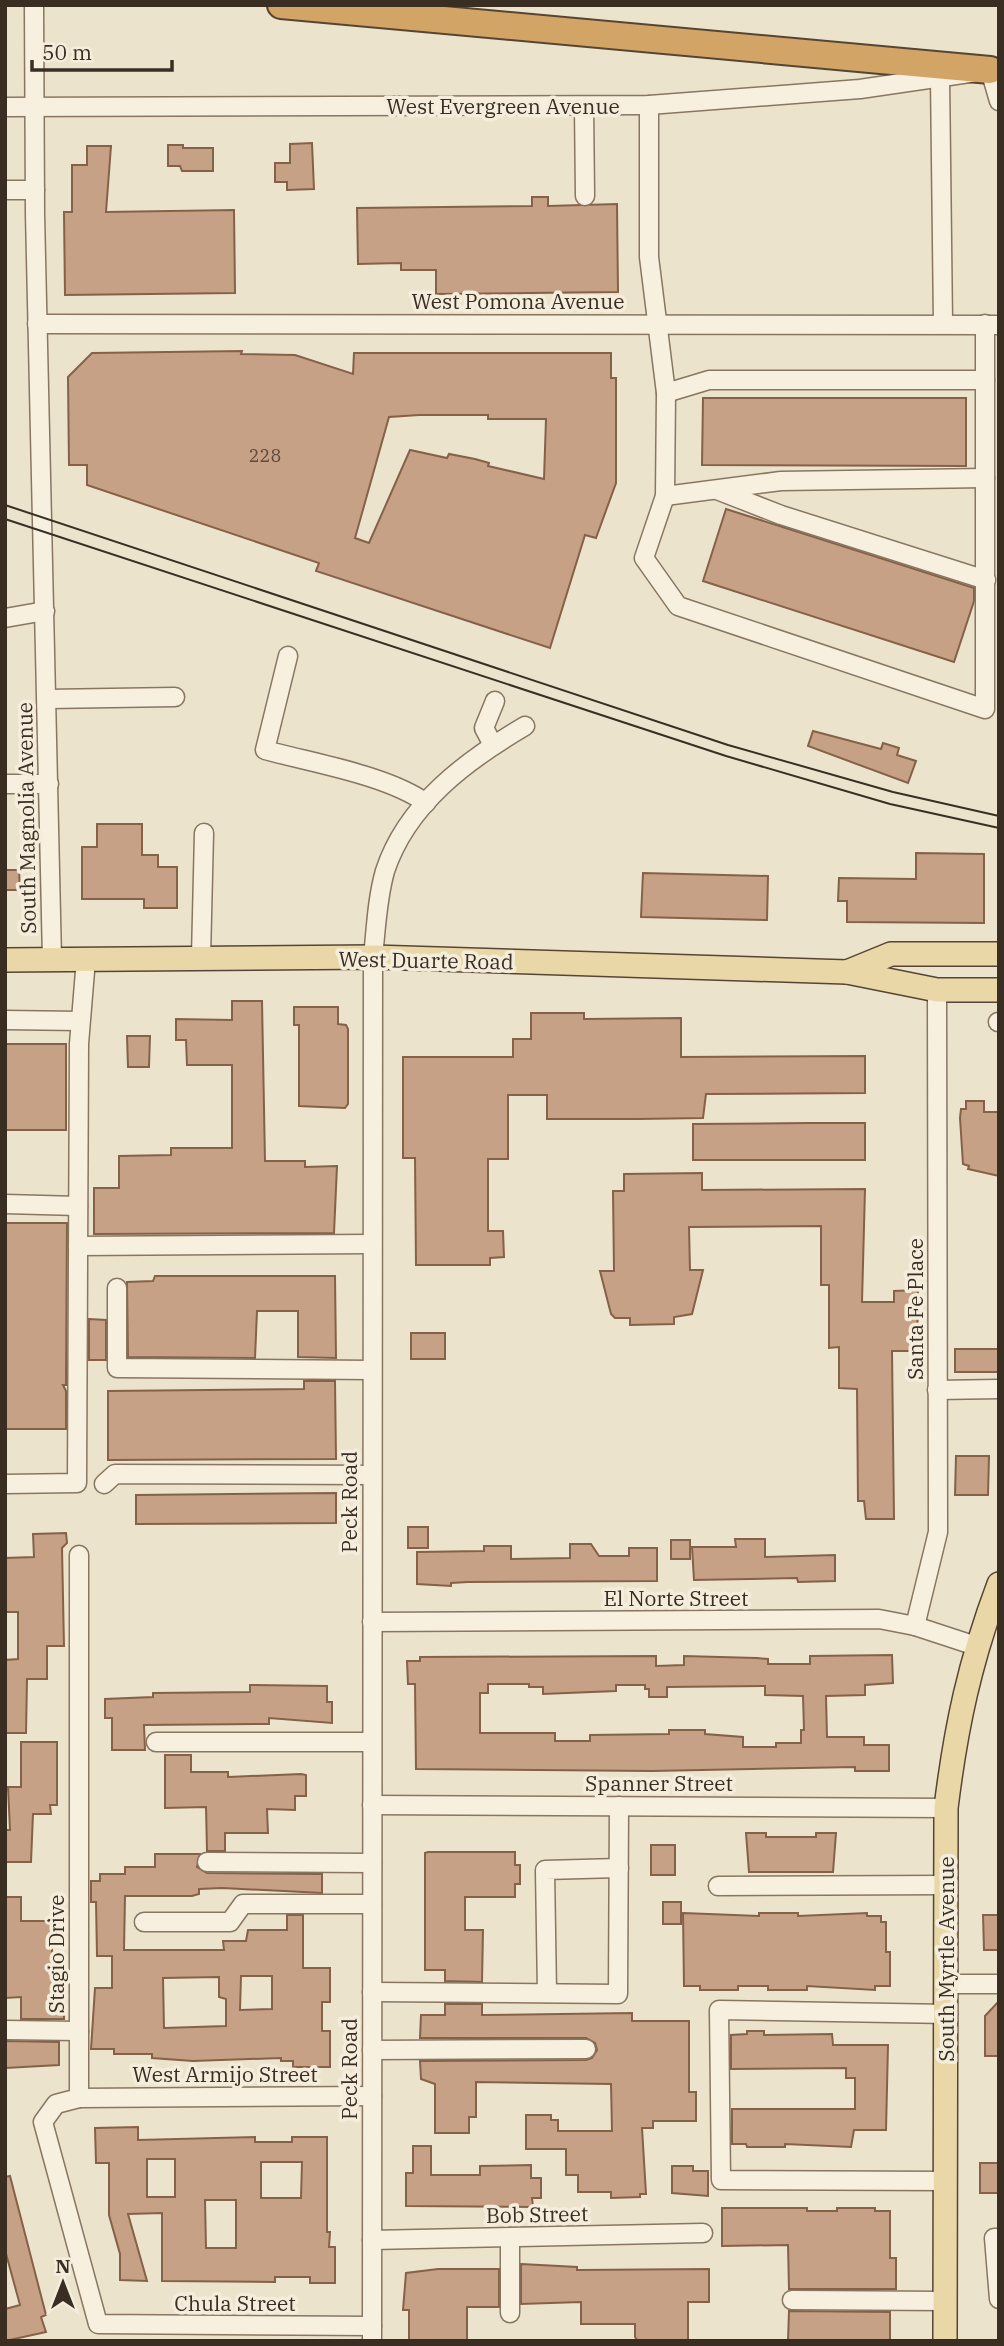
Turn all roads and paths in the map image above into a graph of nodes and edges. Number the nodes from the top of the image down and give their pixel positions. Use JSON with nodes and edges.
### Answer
{"nodes":[{"id":1,"x":34,"y":5,"type":"edge"},
{"id":2,"x":281,"y":5,"type":"edge"},
{"id":3,"x":994,"y":70,"type":"edge"},
{"id":4,"x":940,"y":77,"type":"junction"},
{"id":5,"x":999,"y":101,"type":"edge"},
{"id":6,"x":649,"y":105,"type":"junction"},
{"id":7,"x":35,"y":106,"type":"junction"},
{"id":8,"x":584,"y":106,"type":"junction"},
{"id":9,"x":5,"y":107,"type":"edge"},
{"id":10,"x":5,"y":190,"type":"edge"},
{"id":11,"x":34,"y":190,"type":"junction"},
{"id":12,"x":586,"y":196,"type":"dead end"},
{"id":13,"x":37,"y":324,"type":"junction"},
{"id":14,"x":657,"y":324,"type":"junction"},
{"id":15,"x":943,"y":324,"type":"junction"},
{"id":16,"x":992,"y":325,"type":"edge"},
{"id":17,"x":985,"y":380,"type":"junction"},
{"id":18,"x":666,"y":393,"type":"junction"},
{"id":19,"x":985,"y":478,"type":"junction"},
{"id":20,"x":713,"y":488,"type":"junction"},
{"id":21,"x":665,"y":496,"type":"junction"},
{"id":22,"x":986,"y":580,"type":"junction"},
{"id":23,"x":45,"y":611,"type":"junction"},
{"id":24,"x":5,"y":618,"type":"edge"},
{"id":25,"x":288,"y":656,"type":"dead end"},
{"id":26,"x":175,"y":696,"type":"dead end"},
{"id":27,"x":47,"y":699,"type":"junction"},
{"id":28,"x":495,"y":701,"type":"dead end"},
{"id":29,"x":525,"y":726,"type":"dead end"},
{"id":30,"x":493,"y":745,"type":"junction"},
{"id":31,"x":5,"y":784,"type":"edge"},
{"id":32,"x":48,"y":784,"type":"junction"},
{"id":33,"x":426,"y":803,"type":"junction"},
{"id":34,"x":204,"y":833,"type":"dead end"},
{"id":35,"x":999,"y":954,"type":"edge"},
{"id":36,"x":201,"y":957,"type":"junction"},
{"id":37,"x":373,"y":957,"type":"junction"},
{"id":38,"x":52,"y":959,"type":"junction"},
{"id":39,"x":86,"y":959,"type":"junction"},
{"id":40,"x":5,"y":960,"type":"edge"},
{"id":41,"x":847,"y":972,"type":"junction"},
{"id":42,"x":937,"y":990,"type":"junction"},
{"id":43,"x":999,"y":990,"type":"edge"},
{"id":44,"x":5,"y":1020,"type":"edge"},
{"id":45,"x":80,"y":1021,"type":"junction"},
{"id":46,"x":5,"y":1204,"type":"edge"},
{"id":47,"x":78,"y":1206,"type":"junction"},
{"id":48,"x":372,"y":1244,"type":"junction"},
{"id":49,"x":78,"y":1246,"type":"junction"},
{"id":50,"x":117,"y":1288,"type":"dead end"},
{"id":51,"x":372,"y":1370,"type":"junction"},
{"id":52,"x":999,"y":1389,"type":"edge"},
{"id":53,"x":937,"y":1390,"type":"junction"},
{"id":54,"x":372,"y":1475,"type":"junction"},
{"id":55,"x":5,"y":1484,"type":"edge"},
{"id":56,"x":104,"y":1484,"type":"dead end"},
{"id":57,"x":79,"y":1555,"type":"dead end"},
{"id":58,"x":999,"y":1584,"type":"edge"},
{"id":59,"x":372,"y":1622,"type":"junction"},
{"id":60,"x":915,"y":1626,"type":"junction"},
{"id":61,"x":976,"y":1646,"type":"junction"},
{"id":62,"x":156,"y":1742,"type":"dead end"},
{"id":63,"x":372,"y":1742,"type":"junction"},
{"id":64,"x":372,"y":1805,"type":"junction"},
{"id":65,"x":620,"y":1806,"type":"junction"},
{"id":66,"x":946,"y":1808,"type":"junction"},
{"id":67,"x":207,"y":1863,"type":"dead end"},
{"id":68,"x":372,"y":1863,"type":"junction"},
{"id":69,"x":619,"y":1868,"type":"junction"},
{"id":70,"x":946,"y":1885,"type":"junction"},
{"id":71,"x":718,"y":1886,"type":"dead end"},
{"id":72,"x":372,"y":1904,"type":"junction"},
{"id":73,"x":144,"y":1922,"type":"dead end"},
{"id":74,"x":948,"y":1984,"type":"junction"},
{"id":75,"x":999,"y":1984,"type":"edge"},
{"id":76,"x":372,"y":1992,"type":"junction"},
{"id":77,"x":547,"y":1993,"type":"junction"},
{"id":78,"x":947,"y":2014,"type":"junction"},
{"id":79,"x":5,"y":2030,"type":"edge"},
{"id":80,"x":79,"y":2031,"type":"junction"},
{"id":81,"x":586,"y":2049,"type":"dead end"},
{"id":82,"x":372,"y":2050,"type":"junction"},
{"id":83,"x":372,"y":2096,"type":"junction"},
{"id":84,"x":79,"y":2098,"type":"junction"},
{"id":85,"x":946,"y":2181,"type":"junction"},
{"id":86,"x":703,"y":2233,"type":"dead end"},
{"id":87,"x":510,"y":2237,"type":"junction"},
{"id":88,"x":999,"y":2238,"type":"edge"},
{"id":89,"x":372,"y":2240,"type":"junction"},
{"id":90,"x":999,"y":2299,"type":"edge"},
{"id":91,"x":792,"y":2300,"type":"dead end"},
{"id":92,"x":945,"y":2301,"type":"junction"},
{"id":93,"x":510,"y":2314,"type":"dead end"},
{"id":94,"x":372,"y":2334,"type":"edge"},
{"id":95,"x":945,"y":2341,"type":"edge"}],
"edges":[{"from":1,"to":7,"type":"street","name":"South Magnolia Avenue"},
{"from":2,"to":3,"type":"highway"},
{"from":3,"to":4,"type":"street","name":"West Evergreen Avenue"},
{"from":3,"to":5,"type":"street"},
{"from":4,"to":6,"type":"street","name":"West Evergreen Avenue"},
{"from":4,"to":15,"type":"street"},
{"from":6,"to":8,"type":"street","name":"West Evergreen Avenue"},
{"from":6,"to":14,"type":"street"},
{"from":7,"to":8,"type":"street","name":"West Evergreen Avenue"},
{"from":7,"to":9,"type":"street","name":"West Evergreen Avenue"},
{"from":7,"to":11,"type":"street","name":"South Magnolia Avenue"},
{"from":8,"to":12,"type":"street"},
{"from":10,"to":11,"type":"street"},
{"from":11,"to":13,"type":"street","name":"South Magnolia Avenue"},
{"from":13,"to":14,"type":"street","name":"West Pomona Avenue"},
{"from":13,"to":23,"type":"street","name":"South Magnolia Avenue"},
{"from":14,"to":15,"type":"street","name":"West Pomona Avenue"},
{"from":14,"to":18,"type":"street"},
{"from":15,"to":16,"type":"street","name":"West Pomona Avenue"},
{"from":16,"to":17,"type":"street"},
{"from":17,"to":18,"type":"street"},
{"from":17,"to":19,"type":"street"},
{"from":18,"to":21,"type":"street"},
{"from":19,"to":20,"type":"street"},
{"from":19,"to":22,"type":"street"},
{"from":20,"to":21,"type":"street"},
{"from":20,"to":22,"type":"street"},
{"from":21,"to":22,"type":"street"},
{"from":23,"to":24,"type":"street"},
{"from":23,"to":27,"type":"street","name":"South Magnolia Avenue"},
{"from":25,"to":33,"type":"street"},
{"from":26,"to":27,"type":"street"},
{"from":27,"to":32,"type":"street","name":"South Magnolia Avenue"},
{"from":28,"to":30,"type":"street"},
{"from":29,"to":30,"type":"street","name":"Peck Road"},
{"from":30,"to":33,"type":"street","name":"Peck Road"},
{"from":31,"to":32,"type":"street"},
{"from":32,"to":38,"type":"street","name":"South Magnolia Avenue"},
{"from":33,"to":37,"type":"street","name":"Peck Road"},
{"from":34,"to":36,"type":"street"},
{"from":35,"to":41,"type":"main road","name":"West Duarte Road"},
{"from":36,"to":37,"type":"main road","name":"West Duarte Road"},
{"from":36,"to":39,"type":"main road","name":"West Duarte Road"},
{"from":37,"to":41,"type":"main road","name":"West Duarte Road"},
{"from":37,"to":48,"type":"street","name":"Peck Road"},
{"from":38,"to":39,"type":"main road","name":"West Duarte Road"},
{"from":38,"to":40,"type":"main road","name":"West Duarte Road"},
{"from":39,"to":45,"type":"street"},
{"from":41,"to":42,"type":"main road","name":"West Duarte Road"},
{"from":42,"to":43,"type":"main road","name":"West Duarte Road"},
{"from":42,"to":53,"type":"street","name":"Santa Fe Place"},
{"from":44,"to":45,"type":"street"},
{"from":45,"to":47,"type":"street"},
{"from":46,"to":47,"type":"street"},
{"from":47,"to":49,"type":"street"},
{"from":48,"to":49,"type":"street"},
{"from":48,"to":51,"type":"street","name":"Peck Road"},
{"from":49,"to":55,"type":"street"},
{"from":50,"to":51,"type":"street"},
{"from":51,"to":54,"type":"street","name":"Peck Road"},
{"from":52,"to":53,"type":"street"},
{"from":53,"to":60,"type":"street","name":"Santa Fe Place"},
{"from":54,"to":56,"type":"street"},
{"from":54,"to":59,"type":"street","name":"Peck Road"},
{"from":57,"to":80,"type":"street","name":"Stagio Drive"},
{"from":58,"to":61,"type":"main road","name":"South Myrtle Avenue"},
{"from":59,"to":60,"type":"street","name":"El Norte Street"},
{"from":59,"to":63,"type":"street","name":"Peck Road"},
{"from":60,"to":61,"type":"street","name":"El Norte Street"},
{"from":61,"to":66,"type":"main road","name":"South Myrtle Avenue"},
{"from":62,"to":63,"type":"street"},
{"from":63,"to":64,"type":"street","name":"Peck Road"},
{"from":64,"to":65,"type":"street","name":"Spanner Street"},
{"from":64,"to":68,"type":"street","name":"Peck Road"},
{"from":65,"to":66,"type":"street","name":"Spanner Street"},
{"from":65,"to":69,"type":"street"},
{"from":66,"to":70,"type":"main road","name":"South Myrtle Avenue"},
{"from":67,"to":68,"type":"street"},
{"from":68,"to":72,"type":"street","name":"Peck Road"},
{"from":69,"to":77,"type":"street"},
{"from":69,"to":77,"type":"street"},
{"from":70,"to":71,"type":"street"},
{"from":70,"to":74,"type":"main road","name":"South Myrtle Avenue"},
{"from":72,"to":73,"type":"street"},
{"from":72,"to":76,"type":"street","name":"Peck Road"},
{"from":74,"to":75,"type":"street"},
{"from":74,"to":78,"type":"main road","name":"South Myrtle Avenue"},
{"from":76,"to":77,"type":"street"},
{"from":76,"to":82,"type":"street","name":"Peck Road"},
{"from":78,"to":85,"type":"main road","name":"South Myrtle Avenue"},
{"from":78,"to":85,"type":"street"},
{"from":79,"to":80,"type":"street"},
{"from":80,"to":84,"type":"street","name":"Stagio Drive"},
{"from":81,"to":82,"type":"street"},
{"from":82,"to":83,"type":"street","name":"Peck Road"},
{"from":83,"to":84,"type":"street","name":"West Armijo Street"},
{"from":83,"to":89,"type":"street","name":"Peck Road"},
{"from":84,"to":94,"type":"street","name":"Chula Street"},
{"from":85,"to":92,"type":"main road","name":"South Myrtle Avenue"},
{"from":86,"to":87,"type":"street","name":"Bob Street"},
{"from":87,"to":89,"type":"street","name":"Bob Street"},
{"from":87,"to":93,"type":"street"},
{"from":88,"to":90,"type":"street"},
{"from":89,"to":94,"type":"street","name":"Peck Road"},
{"from":91,"to":92,"type":"street"},
{"from":92,"to":95,"type":"main road","name":"South Myrtle Avenue"}]}
